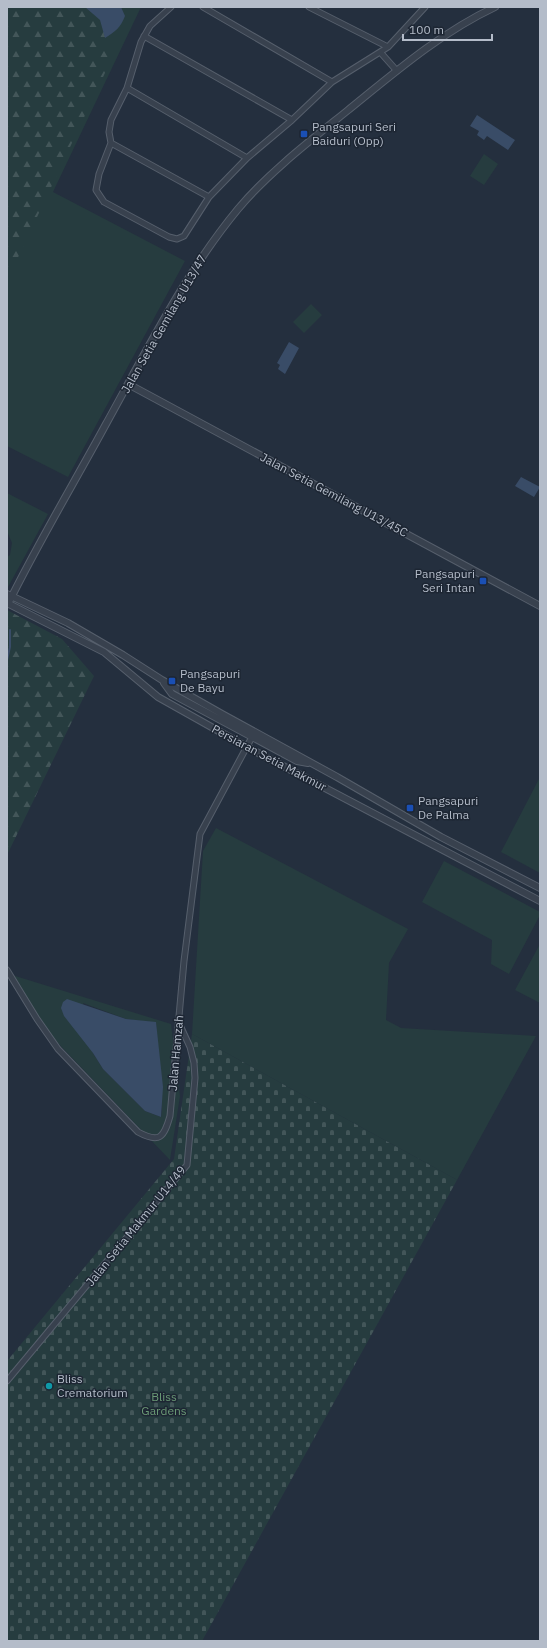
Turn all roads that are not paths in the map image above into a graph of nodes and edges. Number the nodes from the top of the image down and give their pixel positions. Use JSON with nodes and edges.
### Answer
{"nodes":[{"id":1,"x":171,"y":7,"type":"edge"},
{"id":2,"x":203,"y":7,"type":"edge"},
{"id":3,"x":309,"y":7,"type":"edge"},
{"id":4,"x":425,"y":7,"type":"edge"},
{"id":5,"x":495,"y":7,"type":"edge"},
{"id":6,"x":144,"y":36,"type":"junction"},
{"id":7,"x":388,"y":47,"type":"junction"},
{"id":8,"x":381,"y":53,"type":"junction"},
{"id":9,"x":397,"y":71,"type":"junction"},
{"id":10,"x":332,"y":82,"type":"junction"},
{"id":11,"x":127,"y":88,"type":"junction"},
{"id":12,"x":292,"y":120,"type":"junction"},
{"id":13,"x":111,"y":143,"type":"junction"},
{"id":14,"x":247,"y":158,"type":"junction"},
{"id":15,"x":208,"y":197,"type":"junction"},
{"id":16,"x":128,"y":384,"type":"junction"},
{"id":17,"x":10,"y":595,"type":"edge"},
{"id":18,"x":8,"y":603,"type":"edge"},
{"id":19,"x":540,"y":606,"type":"edge"},
{"id":20,"x":162,"y":680,"type":"junction"},
{"id":21,"x":252,"y":737,"type":"junction"},
{"id":22,"x":247,"y":746,"type":"junction"},
{"id":23,"x":312,"y":763,"type":"junction"},
{"id":24,"x":540,"y":888,"type":"edge"},
{"id":25,"x":540,"y":901,"type":"edge"},
{"id":26,"x":7,"y":970,"type":"edge"},
{"id":27,"x":179,"y":1022,"type":"junction"},
{"id":28,"x":7,"y":1381,"type":"edge"}],
"edges":[{"from":1,"to":6,"type":"street"},
{"from":2,"to":10,"type":"street"},
{"from":3,"to":7,"type":"street"},
{"from":4,"to":7,"type":"street"},
{"from":5,"to":9,"type":"street","name":"Jalan Setia Gemilang U13/47"},
{"from":6,"to":11,"type":"street"},
{"from":6,"to":12,"type":"street"},
{"from":7,"to":8,"type":"street"},
{"from":8,"to":9,"type":"street"},
{"from":8,"to":10,"type":"street"},
{"from":9,"to":16,"type":"street","name":"Jalan Setia Gemilang U13/47"},
{"from":10,"to":12,"type":"street"},
{"from":11,"to":13,"type":"street"},
{"from":11,"to":14,"type":"street"},
{"from":12,"to":14,"type":"street"},
{"from":13,"to":15,"type":"street"},
{"from":13,"to":15,"type":"street"},
{"from":14,"to":15,"type":"street"},
{"from":16,"to":17,"type":"street","name":"Jalan Setia Gemilang U13/47"},
{"from":16,"to":19,"type":"street","name":"Jalan Setia Gemilang U13/45C"},
{"from":17,"to":18,"type":"street","name":"Jalan Setia Gemilang U13/47"},
{"from":17,"to":20,"type":"street","name":"Persiaran Setia Makmur"},
{"from":18,"to":22,"type":"street","name":"Persiaran Setia Makmur"},
{"from":20,"to":21,"type":"street"},
{"from":20,"to":23,"type":"street","name":"Persiaran Setia Makmur"},
{"from":21,"to":22,"type":"street","name":"Jalan Hamzah"},
{"from":21,"to":23,"type":"street"},
{"from":22,"to":25,"type":"street","name":"Persiaran Setia Makmur"},
{"from":22,"to":27,"type":"street","name":"Jalan Hamzah"},
{"from":23,"to":24,"type":"street","name":"Persiaran Setia Makmur"},
{"from":26,"to":27,"type":"street","name":"Jalan Hamzah"},
{"from":27,"to":28,"type":"street","name":"Jalan Setia Makmur U14/49"}]}
